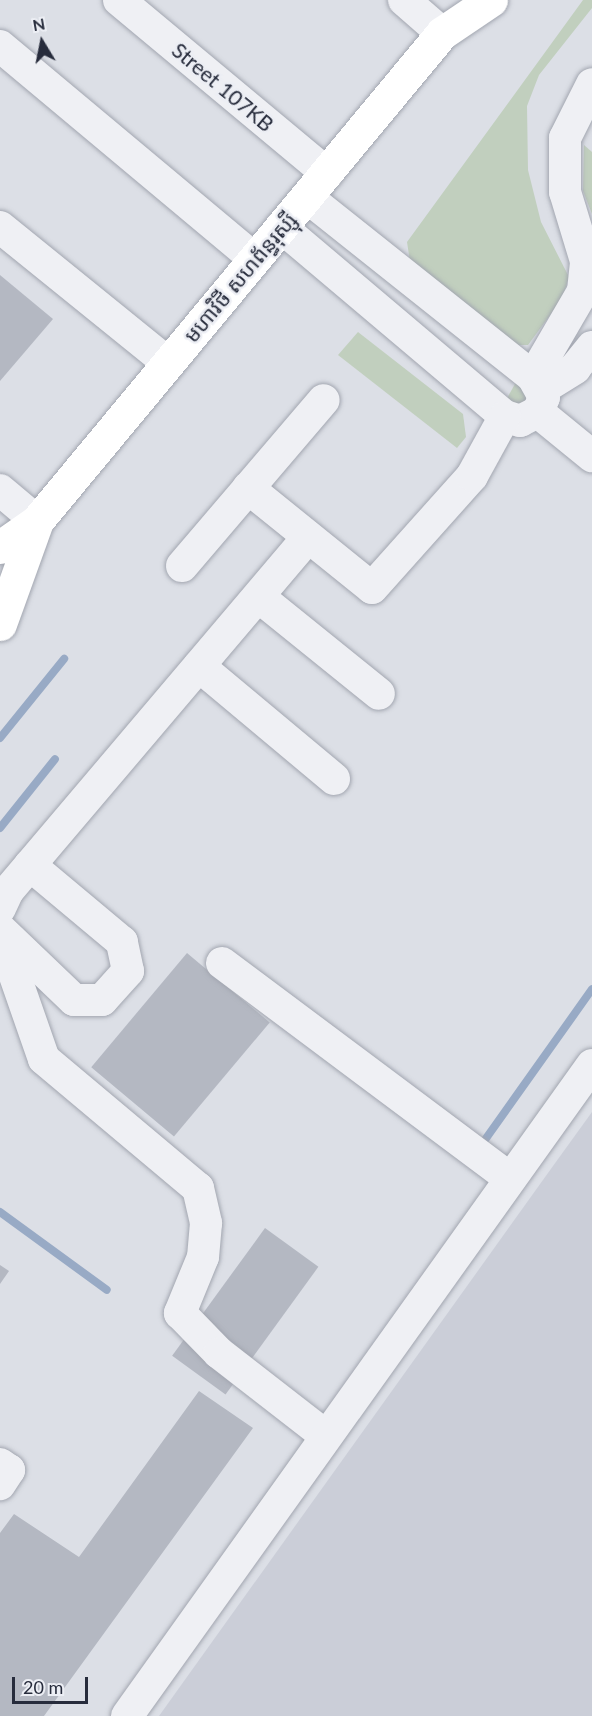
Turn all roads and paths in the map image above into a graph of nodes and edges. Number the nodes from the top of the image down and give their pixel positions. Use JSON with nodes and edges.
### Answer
{"nodes":[{"id":1,"x":119,"y":0,"type":"edge"},
{"id":2,"x":404,"y":0,"type":"edge"},
{"id":3,"x":456,"y":0,"type":"edge"},
{"id":4,"x":491,"y":0,"type":"edge"},
{"id":5,"x":442,"y":33,"type":"junction"},
{"id":6,"x":0,"y":46,"type":"edge"},
{"id":7,"x":592,"y":84,"type":"edge"},
{"id":8,"x":317,"y":185,"type":"junction"},
{"id":9,"x":0,"y":227,"type":"edge"},
{"id":10,"x":281,"y":227,"type":"junction"},
{"id":11,"x":255,"y":259,"type":"junction"},
{"id":12,"x":592,"y":347,"type":"edge"},
{"id":13,"x":168,"y":363,"type":"junction"},
{"id":14,"x":534,"y":388,"type":"junction"},
{"id":15,"x":324,"y":400,"type":"dead end"},
{"id":16,"x":501,"y":410,"type":"junction"},
{"id":17,"x":592,"y":456,"type":"edge"},
{"id":18,"x":248,"y":489,"type":"junction"},
{"id":19,"x":0,"y":490,"type":"edge"},
{"id":20,"x":37,"y":521,"type":"junction"},
{"id":21,"x":308,"y":537,"type":"junction"},
{"id":22,"x":0,"y":548,"type":"edge"},
{"id":23,"x":182,"y":566,"type":"dead end"},
{"id":24,"x":259,"y":597,"type":"junction"},
{"id":25,"x":0,"y":624,"type":"edge"},
{"id":26,"x":199,"y":666,"type":"junction"},
{"id":27,"x":379,"y":694,"type":"dead end"},
{"id":28,"x":334,"y":779,"type":"dead end"},
{"id":29,"x":30,"y":865,"type":"junction"},
{"id":30,"x":0,"y":908,"type":"edge"},
{"id":31,"x":0,"y":931,"type":"edge"},
{"id":32,"x":222,"y":963,"type":"dead end"},
{"id":33,"x":592,"y":1065,"type":"edge"},
{"id":34,"x":509,"y":1178,"type":"junction"},
{"id":35,"x":326,"y":1436,"type":"junction"},
{"id":36,"x":0,"y":1464,"type":"edge"},
{"id":37,"x":0,"y":1484,"type":"edge"},
{"id":38,"x":127,"y":1716,"type":"edge"}],
"edges":[{"from":1,"to":8,"type":"street","name":"Street 107KB"},
{"from":2,"to":5,"type":"street"},
{"from":3,"to":5,"type":"highway","name":"មហាវិថី សហព័ន្ធរុស្ស៊ី"},
{"from":4,"to":5,"type":"highway","name":"មហាវិថី សហព័ន្ធរុស្ស៊ី"},
{"from":5,"to":8,"type":"highway","name":"មហាវិថី សហព័ន្ធរុស្ស៊ី"},
{"from":6,"to":11,"type":"street"},
{"from":7,"to":14,"type":"street"},
{"from":8,"to":10,"type":"highway","name":"មហាវិថី សហព័ន្ធរុស្ស៊ី"},
{"from":8,"to":14,"type":"street","name":"Street 107KB"},
{"from":9,"to":13,"type":"street"},
{"from":10,"to":11,"type":"highway","name":"មហាវិថី សហព័ន្ធរុស្ស៊ី"},
{"from":10,"to":16,"type":"street"},
{"from":11,"to":13,"type":"highway","name":"មហាវិថី សហព័ន្ធរុស្ស៊ី"},
{"from":12,"to":14,"type":"street"},
{"from":13,"to":20,"type":"highway","name":"មហាវិថី សហព័ន្ធរុស្ស៊ី"},
{"from":14,"to":16,"type":"street"},
{"from":14,"to":16,"type":"street"},
{"from":14,"to":17,"type":"street","name":"Street 107KB"},
{"from":15,"to":18,"type":"street"},
{"from":16,"to":21,"type":"street"},
{"from":18,"to":21,"type":"street"},
{"from":18,"to":23,"type":"street"},
{"from":19,"to":20,"type":"street"},
{"from":20,"to":22,"type":"highway","name":"មហាវិថី សហព័ន្ធរុស្ស៊ី"},
{"from":20,"to":25,"type":"highway","name":"មហាវិថី សហព័ន្ធរុស្ស៊ី"},
{"from":21,"to":24,"type":"street"},
{"from":24,"to":26,"type":"street"},
{"from":24,"to":27,"type":"street"},
{"from":26,"to":28,"type":"street"},
{"from":26,"to":29,"type":"street"},
{"from":29,"to":30,"type":"street"},
{"from":29,"to":31,"type":"street"},
{"from":31,"to":35,"type":"street"},
{"from":32,"to":34,"type":"street"},
{"from":33,"to":34,"type":"street"},
{"from":34,"to":35,"type":"street"},
{"from":35,"to":38,"type":"street"},
{"from":36,"to":37,"type":"street"}]}
